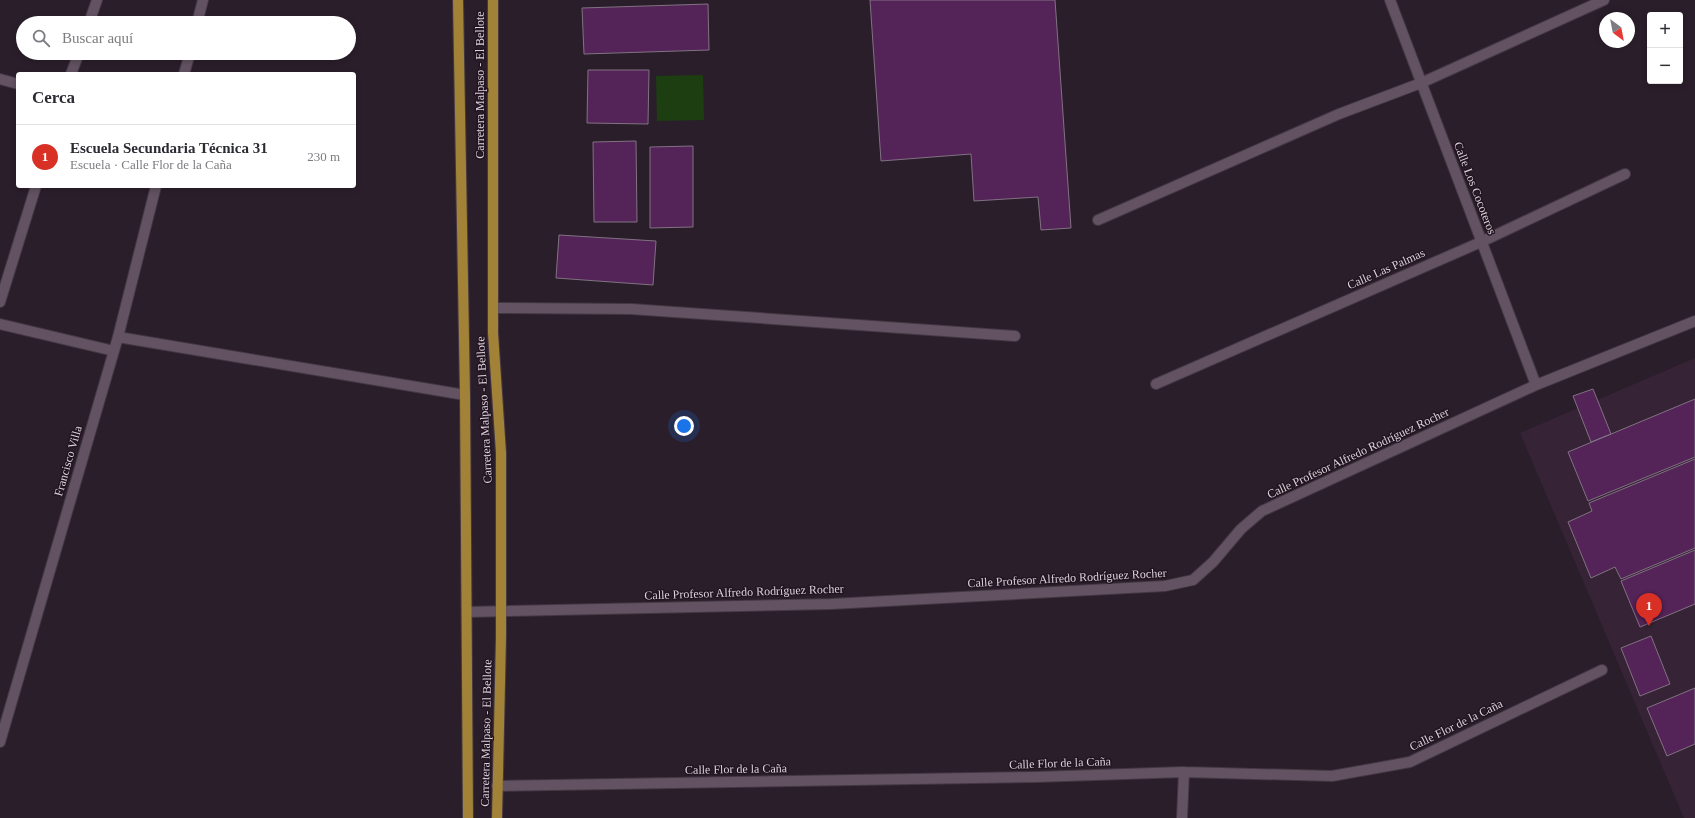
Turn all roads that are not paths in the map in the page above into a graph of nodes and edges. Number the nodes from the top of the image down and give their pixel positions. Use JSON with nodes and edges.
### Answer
{"nodes":[{"id":1,"x":97,"y":0,"type":"edge"},
{"id":2,"x":203,"y":0,"type":"edge"},
{"id":3,"x":458,"y":0,"type":"edge"},
{"id":4,"x":493,"y":0,"type":"edge"},
{"id":5,"x":1390,"y":0,"type":"edge"},
{"id":6,"x":1604,"y":0,"type":"edge"},
{"id":7,"x":91,"y":16,"type":"edge"},
{"id":8,"x":199,"y":16,"type":"edge"},
{"id":9,"x":76,"y":60,"type":"edge"},
{"id":10,"x":188,"y":60,"type":"edge"},
{"id":11,"x":72,"y":72,"type":"edge"},
{"id":12,"x":185,"y":72,"type":"edge"},
{"id":13,"x":0,"y":79,"type":"edge"},
{"id":14,"x":16,"y":83,"type":"edge"},
{"id":15,"x":1421,"y":83,"type":"junction"},
{"id":16,"x":1625,"y":174,"type":"dead end"},
{"id":17,"x":35,"y":188,"type":"edge"},
{"id":18,"x":155,"y":188,"type":"edge"},
{"id":19,"x":1098,"y":220,"type":"dead end"},
{"id":20,"x":1481,"y":242,"type":"junction"},
{"id":21,"x":0,"y":302,"type":"edge"},
{"id":22,"x":493,"y":308,"type":"junction"},
{"id":23,"x":1695,"y":321,"type":"edge"},
{"id":24,"x":0,"y":324,"type":"edge"},
{"id":25,"x":1015,"y":336,"type":"dead end"},
{"id":26,"x":118,"y":337,"type":"junction"},
{"id":27,"x":114,"y":351,"type":"junction"},
{"id":28,"x":1156,"y":384,"type":"dead end"},
{"id":29,"x":1536,"y":385,"type":"junction"},
{"id":30,"x":465,"y":395,"type":"junction"},
{"id":31,"x":467,"y":612,"type":"junction"},
{"id":32,"x":501,"y":612,"type":"junction"},
{"id":33,"x":1602,"y":670,"type":"dead end"},
{"id":34,"x":0,"y":742,"type":"edge"},
{"id":35,"x":1184,"y":772,"type":"junction"},
{"id":36,"x":497,"y":786,"type":"junction"},
{"id":37,"x":468,"y":818,"type":"edge"},
{"id":38,"x":497,"y":818,"type":"edge"},
{"id":39,"x":1182,"y":818,"type":"edge"}],
"edges":[{"from":1,"to":7,"type":"street"},
{"from":2,"to":8,"type":"street"},
{"from":3,"to":30,"type":"main road","name":"Carretera Malpaso - El Bellote"},
{"from":4,"to":22,"type":"main road","name":"Carretera Malpaso - El Bellote"},
{"from":5,"to":15,"type":"street","name":"Calle Los Cocoteros"},
{"from":6,"to":15,"type":"street"},
{"from":9,"to":11,"type":"street"},
{"from":10,"to":12,"type":"street"},
{"from":13,"to":14,"type":"street"},
{"from":15,"to":19,"type":"street"},
{"from":15,"to":20,"type":"street","name":"Calle Los Cocoteros"},
{"from":16,"to":20,"type":"street","name":"Calle Las Palmas"},
{"from":17,"to":21,"type":"street"},
{"from":18,"to":26,"type":"street","name":"Francisco Villa"},
{"from":20,"to":28,"type":"street","name":"Calle Las Palmas"},
{"from":20,"to":29,"type":"street","name":"Calle Los Cocoteros"},
{"from":22,"to":25,"type":"street"},
{"from":22,"to":32,"type":"main road","name":"Carretera Malpaso - El Bellote"},
{"from":23,"to":29,"type":"street","name":"Calle Profesor Alfredo Rodríguez Rocher"},
{"from":24,"to":27,"type":"street"},
{"from":26,"to":27,"type":"street","name":"Francisco Villa"},
{"from":26,"to":30,"type":"street"},
{"from":27,"to":34,"type":"street","name":"Francisco Villa"},
{"from":29,"to":32,"type":"street","name":"Calle Profesor Alfredo Rodríguez Rocher"},
{"from":30,"to":31,"type":"main road","name":"Carretera Malpaso - El Bellote"},
{"from":31,"to":32,"type":"street","name":"Calle Profesor Alfredo Rodríguez Rocher"},
{"from":31,"to":37,"type":"main road","name":"Carretera Malpaso - El Bellote"},
{"from":32,"to":36,"type":"main road","name":"Carretera Malpaso - El Bellote"},
{"from":33,"to":35,"type":"street","name":"Calle Flor de la Caña"},
{"from":35,"to":36,"type":"street","name":"Calle Flor de la Caña"},
{"from":35,"to":39,"type":"street"},
{"from":36,"to":38,"type":"main road","name":"Carretera Malpaso - El Bellote"}]}
